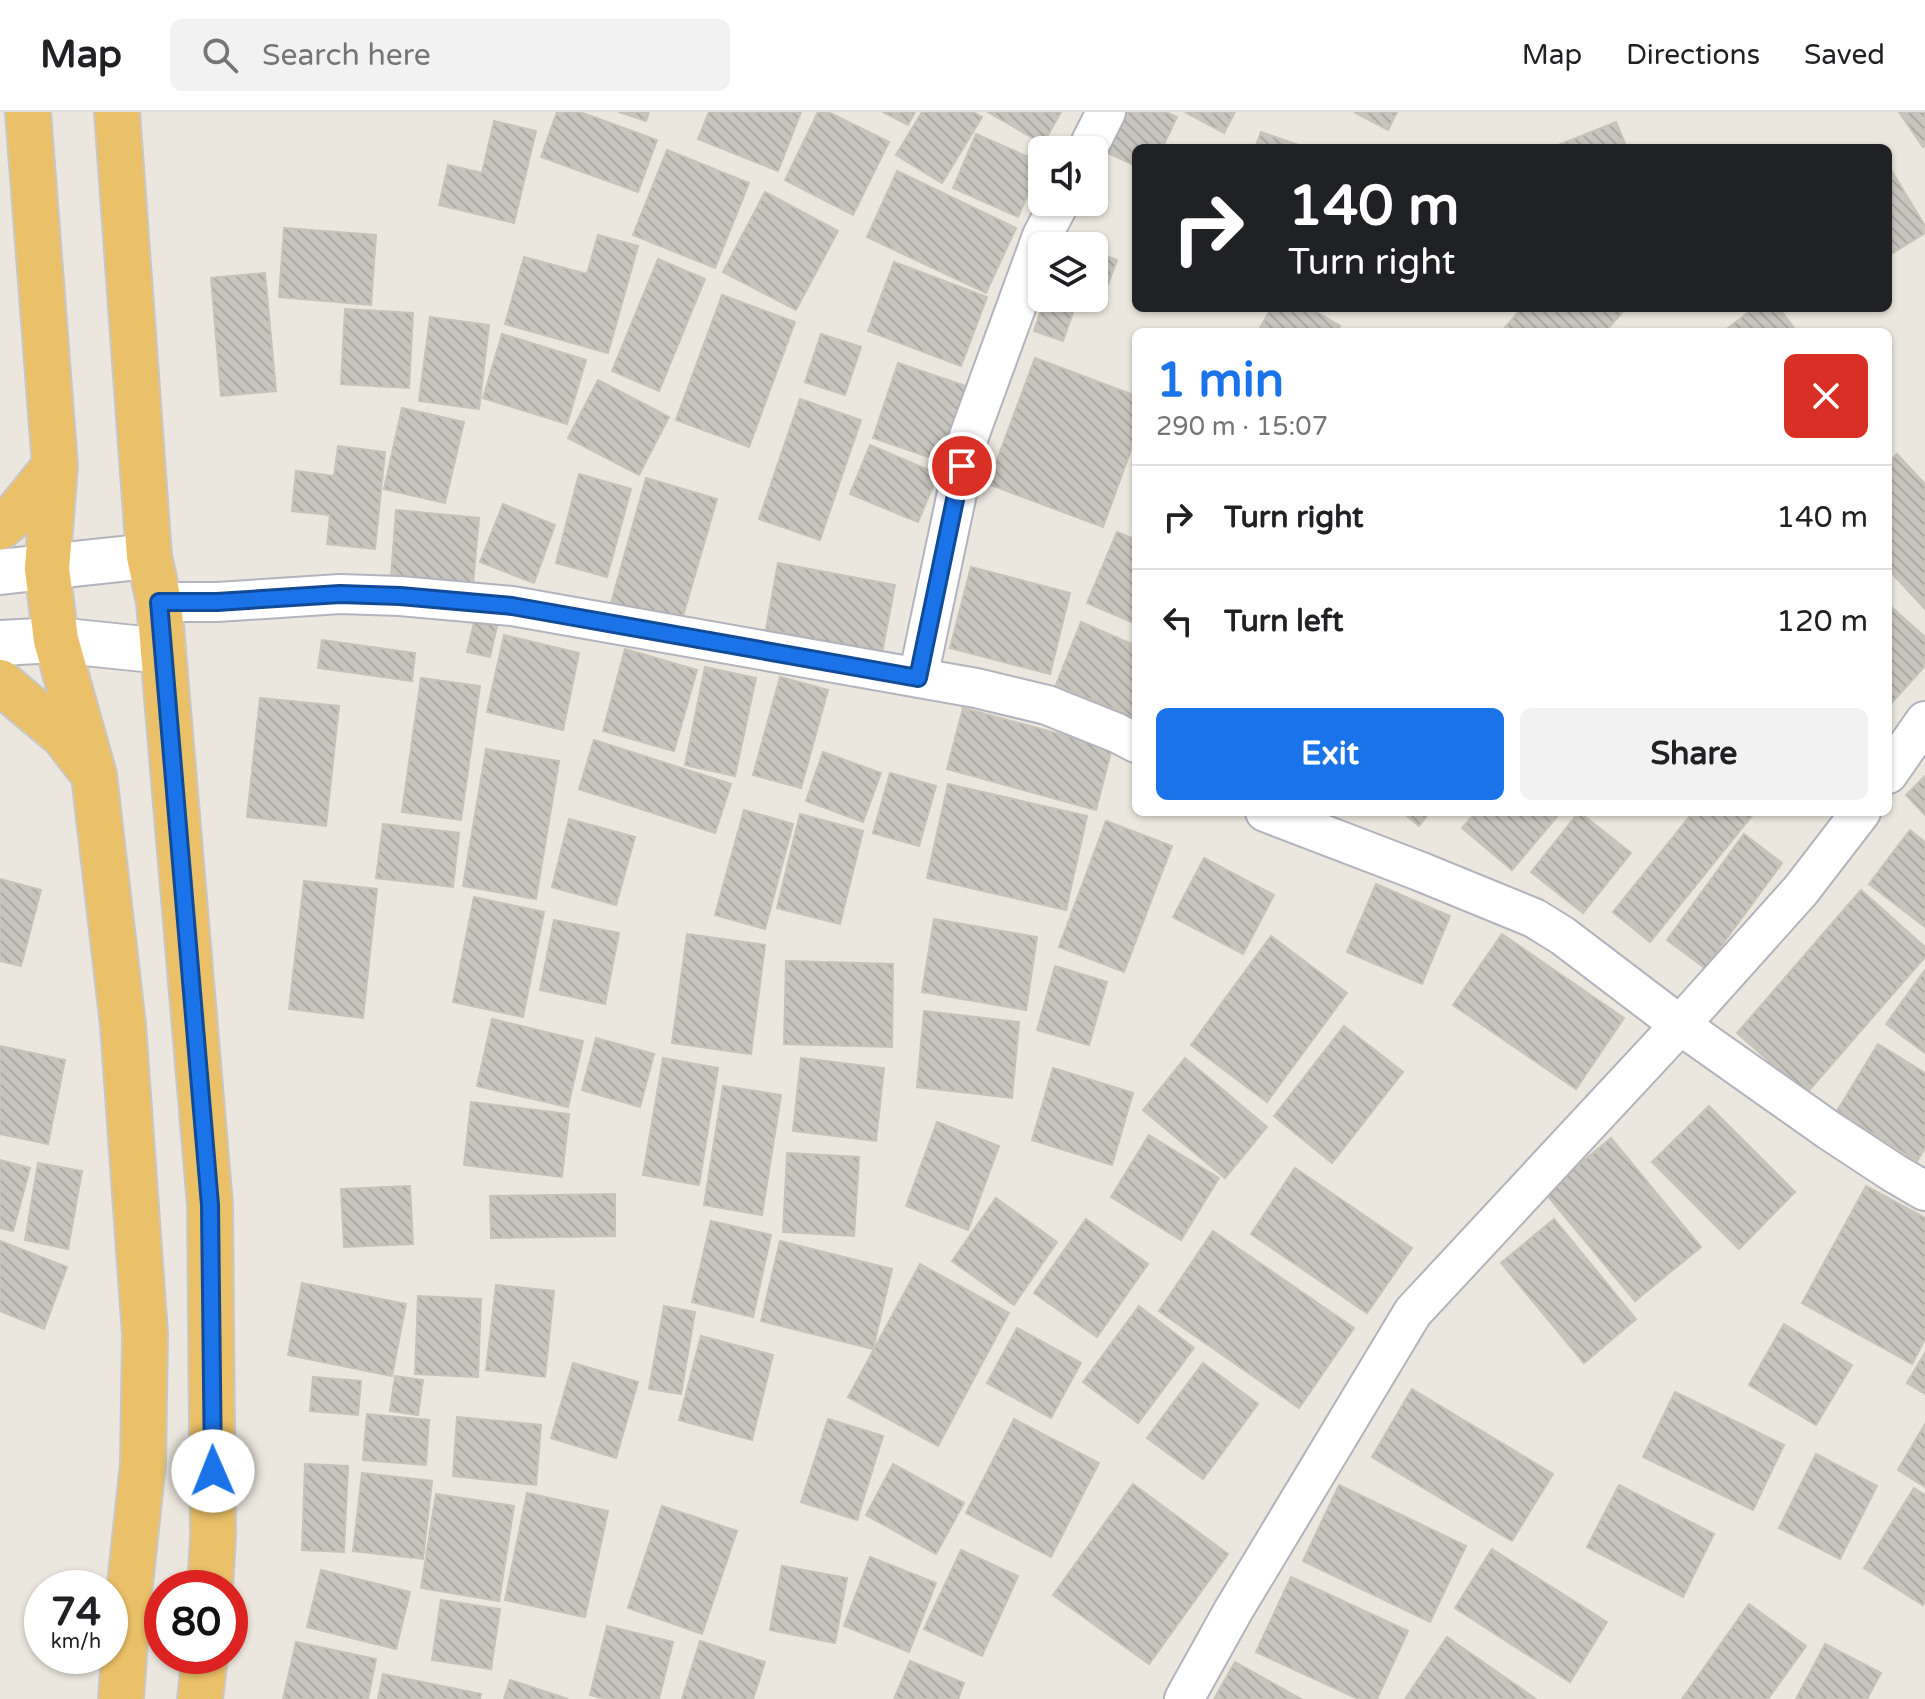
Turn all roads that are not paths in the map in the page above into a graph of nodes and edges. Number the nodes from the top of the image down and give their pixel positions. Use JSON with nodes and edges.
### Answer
{"nodes":[{"id":1,"x":28,"y":112,"type":"edge"},
{"id":2,"x":117,"y":112,"type":"edge"},
{"id":3,"x":1106,"y":112,"type":"edge"},
{"id":4,"x":1094,"y":136,"type":"edge"},
{"id":5,"x":1053,"y":216,"type":"edge"},
{"id":6,"x":55,"y":466,"type":"junction"},
{"id":7,"x":0,"y":527,"type":"edge"},
{"id":8,"x":149,"y":556,"type":"junction"},
{"id":9,"x":47,"y":569,"type":"junction"},
{"id":10,"x":0,"y":572,"type":"edge"},
{"id":11,"x":159,"y":602,"type":"junction"},
{"id":12,"x":56,"y":640,"type":"junction"},
{"id":13,"x":0,"y":643,"type":"edge"},
{"id":14,"x":163,"y":651,"type":"junction"},
{"id":15,"x":918,"y":678,"type":"junction"},
{"id":16,"x":0,"y":682,"type":"edge"},
{"id":17,"x":1925,"y":721,"type":"edge"},
{"id":18,"x":1132,"y":741,"type":"edge"},
{"id":19,"x":1892,"y":768,"type":"edge"},
{"id":20,"x":94,"y":775,"type":"junction"},
{"id":21,"x":1275,"y":816,"type":"edge"},
{"id":22,"x":1858,"y":816,"type":"edge"},
{"id":23,"x":1680,"y":1025,"type":"junction"},
{"id":24,"x":1925,"y":1191,"type":"edge"},
{"id":25,"x":211,"y":1570,"type":"edge"},
{"id":26,"x":203,"y":1674,"type":"edge"},
{"id":27,"x":121,"y":1699,"type":"edge"},
{"id":28,"x":200,"y":1699,"type":"edge"},
{"id":29,"x":1184,"y":1699,"type":"edge"}],
"edges":[{"from":1,"to":6,"type":"highway"},
{"from":2,"to":8,"type":"highway"},
{"from":3,"to":4,"type":"street"},
{"from":5,"to":15,"type":"street"},
{"from":6,"to":7,"type":"highway"},
{"from":6,"to":9,"type":"highway"},
{"from":8,"to":9,"type":"street"},
{"from":8,"to":11,"type":"highway"},
{"from":9,"to":10,"type":"street"},
{"from":9,"to":12,"type":"highway"},
{"from":11,"to":14,"type":"highway"},
{"from":11,"to":15,"type":"street"},
{"from":12,"to":13,"type":"street"},
{"from":12,"to":14,"type":"street"},
{"from":12,"to":20,"type":"highway"},
{"from":14,"to":25,"type":"highway"},
{"from":15,"to":18,"type":"street"},
{"from":16,"to":20,"type":"highway"},
{"from":17,"to":19,"type":"street"},
{"from":20,"to":27,"type":"highway"},
{"from":21,"to":23,"type":"street"},
{"from":22,"to":23,"type":"street"},
{"from":23,"to":24,"type":"street"},
{"from":23,"to":29,"type":"street"},
{"from":26,"to":28,"type":"highway"}]}
